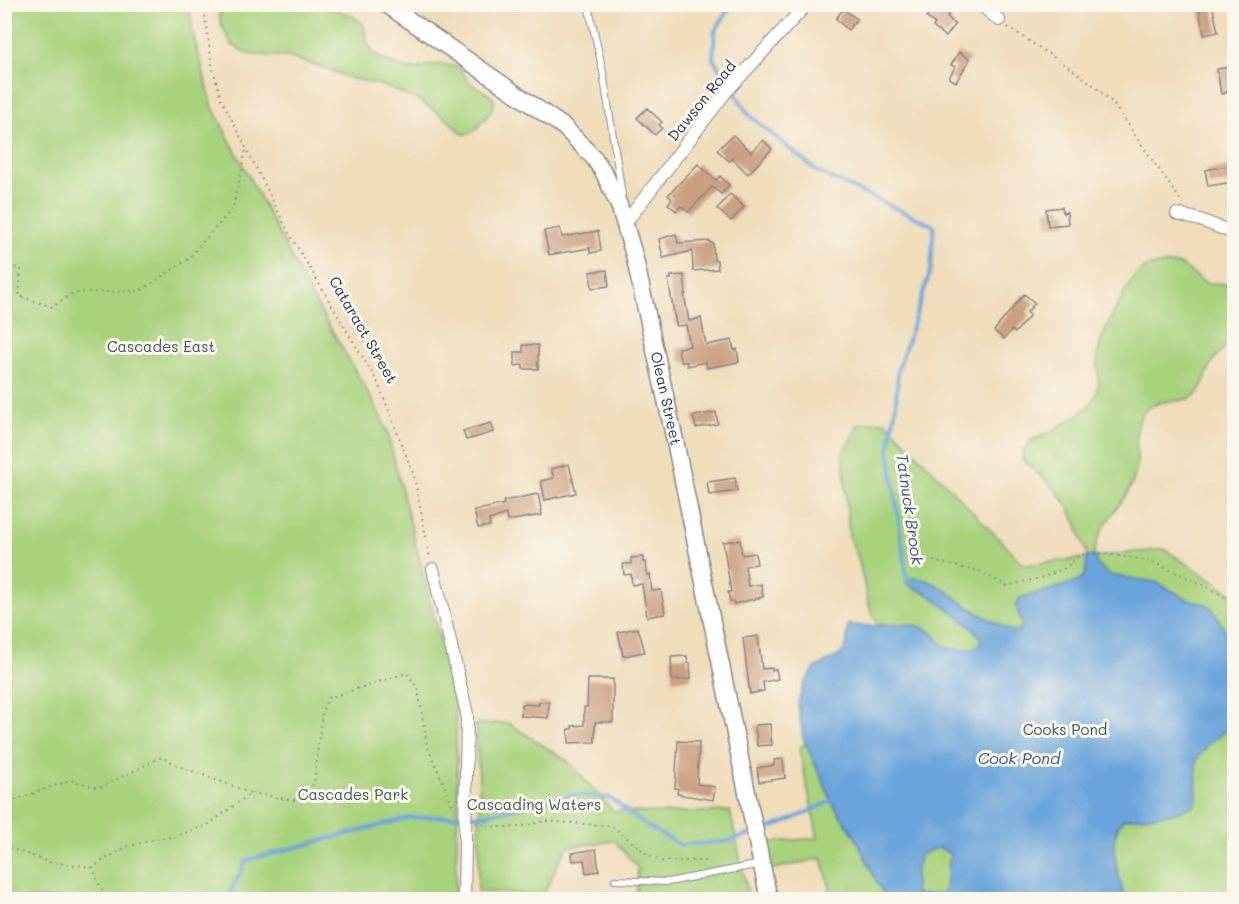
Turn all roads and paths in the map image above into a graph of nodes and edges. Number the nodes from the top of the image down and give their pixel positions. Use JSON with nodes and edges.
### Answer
{"nodes":[{"id":1,"x":203,"y":4,"type":"edge"},
{"id":2,"x":386,"y":4,"type":"edge"},
{"id":3,"x":588,"y":4,"type":"edge"},
{"id":4,"x":807,"y":4,"type":"edge"},
{"id":5,"x":980,"y":4,"type":"edge"},
{"id":6,"x":999,"y":20,"type":"joint"},
{"id":7,"x":246,"y":148,"type":"junction"},
{"id":8,"x":1181,"y":210,"type":"joint"},
{"id":9,"x":626,"y":222,"type":"junction"},
{"id":10,"x":1234,"y":233,"type":"edge"},
{"id":11,"x":4,"y":262,"type":"edge"},
{"id":12,"x":927,"y":560,"type":"dead end"},
{"id":13,"x":433,"y":570,"type":"joint"},
{"id":14,"x":1234,"y":602,"type":"edge"},
{"id":15,"x":251,"y":793,"type":"junction"},
{"id":16,"x":4,"y":804,"type":"edge"},
{"id":17,"x":465,"y":819,"type":"junction"},
{"id":18,"x":4,"y":846,"type":"edge"},
{"id":19,"x":761,"y":864,"type":"junction"},
{"id":20,"x":92,"y":867,"type":"junction"},
{"id":21,"x":713,"y":873,"type":"junction"},
{"id":22,"x":615,"y":880,"type":"dead end"},
{"id":23,"x":106,"y":900,"type":"edge"},
{"id":24,"x":464,"y":900,"type":"edge"},
{"id":25,"x":768,"y":900,"type":"edge"}],
"edges":[{"from":1,"to":7,"type":"path","name":"Cataract Street"},
{"from":2,"to":9,"type":"street","name":"Olean Street"},
{"from":3,"to":9,"type":"lane"},
{"from":4,"to":9,"type":"street","name":"Dawson Road"},
{"from":5,"to":6,"type":"street"},
{"from":6,"to":8,"type":"path"},
{"from":7,"to":11,"type":"path"},
{"from":7,"to":13,"type":"path","name":"Cataract Street"},
{"from":8,"to":10,"type":"street"},
{"from":9,"to":19,"type":"street","name":"Olean Street"},
{"from":12,"to":14,"type":"path"},
{"from":13,"to":17,"type":"street"},
{"from":15,"to":16,"type":"path"},
{"from":15,"to":17,"type":"path"},
{"from":15,"to":20,"type":"path"},
{"from":17,"to":21,"type":"path"},
{"from":17,"to":24,"type":"street"},
{"from":18,"to":20,"type":"path"},
{"from":19,"to":21,"type":"lane"},
{"from":19,"to":25,"type":"street","name":"Olean Street"},
{"from":20,"to":23,"type":"path"},
{"from":21,"to":22,"type":"lane"}]}
